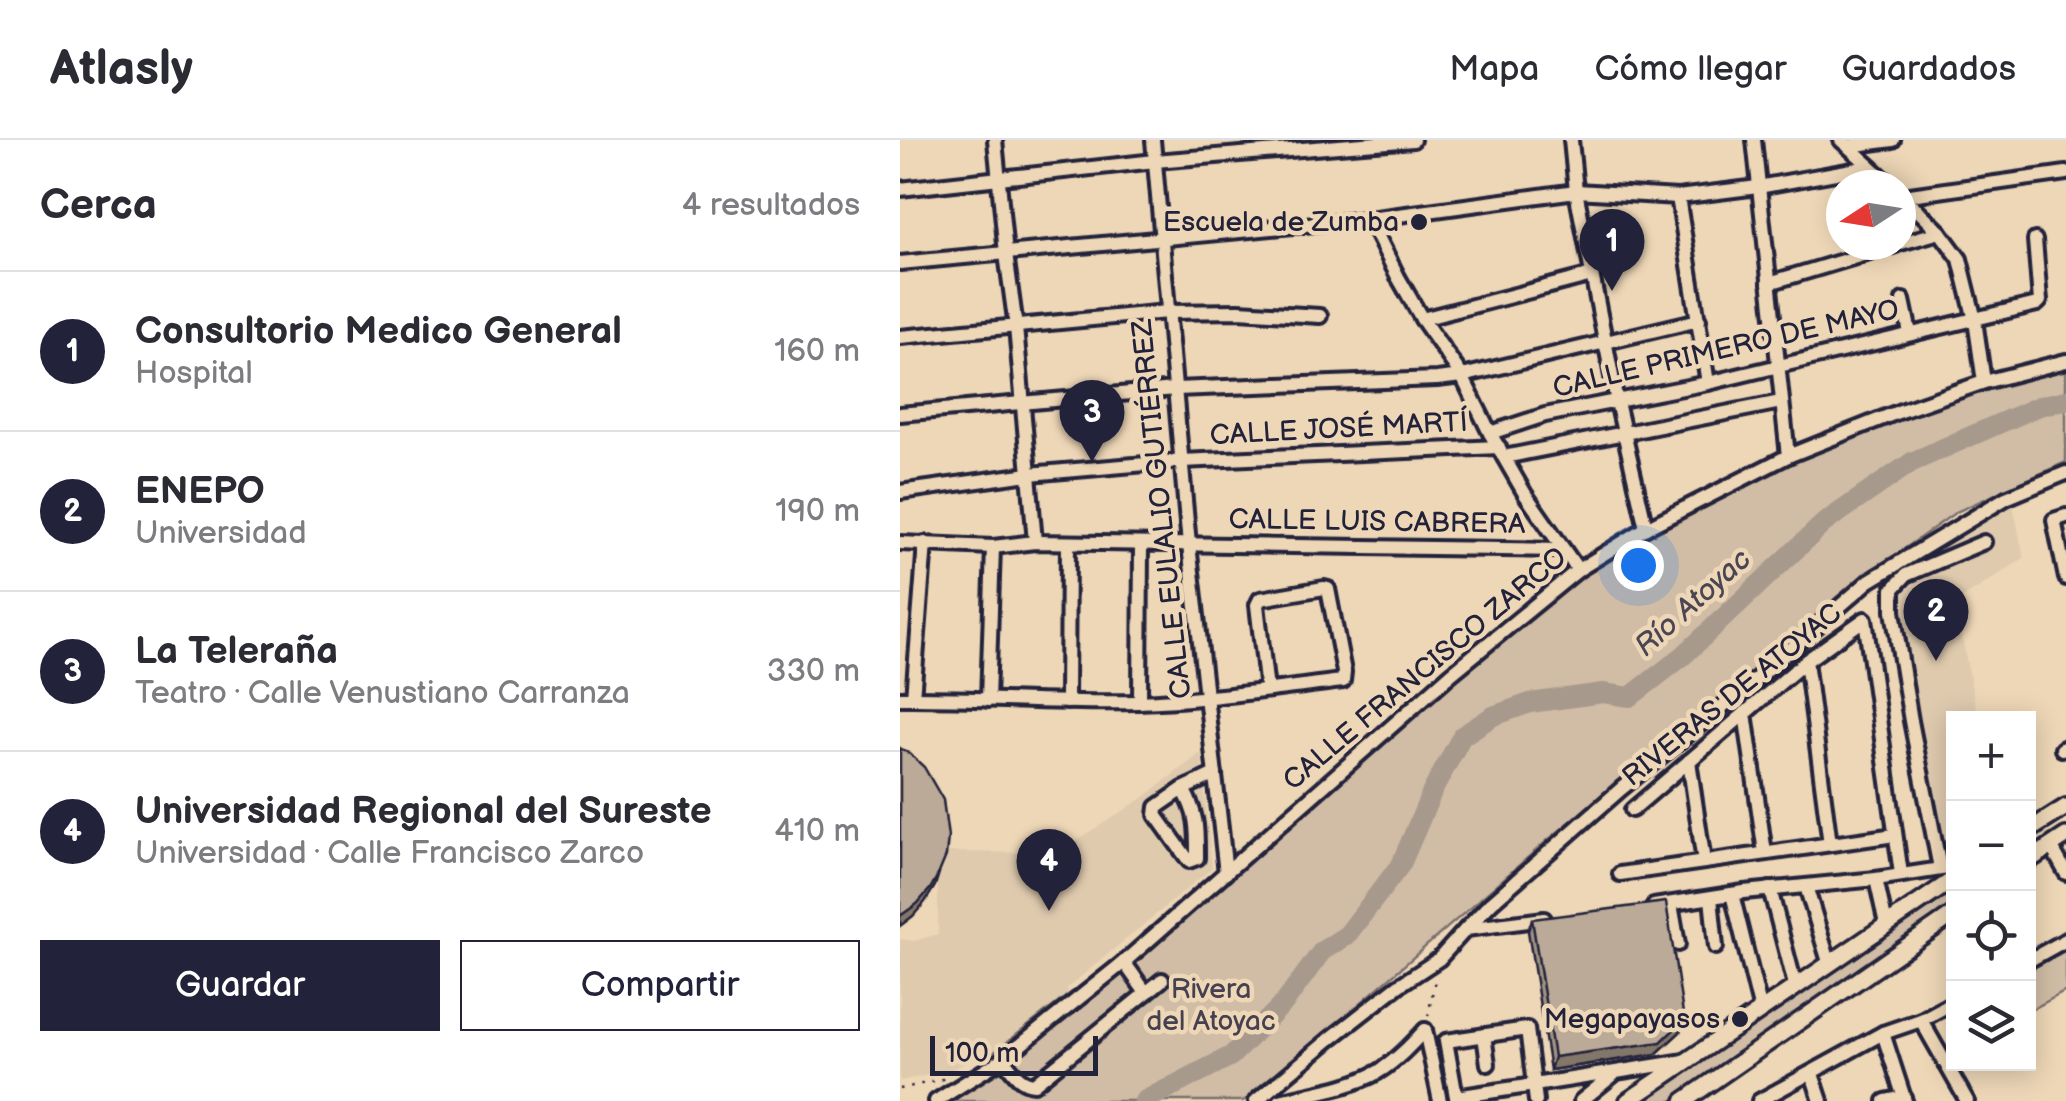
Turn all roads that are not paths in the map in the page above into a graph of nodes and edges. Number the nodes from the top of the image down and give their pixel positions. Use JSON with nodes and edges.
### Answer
{"nodes":[{"id":1,"x":996,"y":140,"type":"edge"},
{"id":2,"x":1153,"y":140,"type":"edge"},
{"id":3,"x":1410,"y":140,"type":"edge"},
{"id":4,"x":1571,"y":140,"type":"edge"},
{"id":5,"x":1754,"y":140,"type":"edge"},
{"id":6,"x":1892,"y":140,"type":"edge"},
{"id":7,"x":1348,"y":142,"type":"edge"},
{"id":8,"x":1844,"y":143,"type":"edge"},
{"id":9,"x":1155,"y":161,"type":"junction"},
{"id":10,"x":1869,"y":167,"type":"junction"},
{"id":11,"x":1873,"y":170,"type":"edge"},
{"id":12,"x":2066,"y":173,"type":"edge"},
{"id":13,"x":1000,"y":180,"type":"junction"},
{"id":14,"x":1758,"y":187,"type":"junction"},
{"id":15,"x":900,"y":189,"type":"edge"},
{"id":16,"x":1576,"y":191,"type":"junction"},
{"id":17,"x":1916,"y":193,"type":"edge"},
{"id":18,"x":1678,"y":197,"type":"junction"},
{"id":19,"x":1916,"y":209,"type":"edge"},
{"id":20,"x":1369,"y":219,"type":"junction"},
{"id":21,"x":1940,"y":232,"type":"junction"},
{"id":22,"x":1160,"y":238,"type":"junction"},
{"id":23,"x":1916,"y":239,"type":"edge"},
{"id":24,"x":2035,"y":240,"type":"dead end"},
{"id":25,"x":1006,"y":254,"type":"junction"},
{"id":26,"x":1845,"y":260,"type":"edge"},
{"id":27,"x":900,"y":264,"type":"edge"},
{"id":28,"x":1592,"y":275,"type":"junction"},
{"id":29,"x":1769,"y":283,"type":"junction"},
{"id":30,"x":1903,"y":300,"type":"dead end"},
{"id":31,"x":1167,"y":312,"type":"junction"},
{"id":32,"x":1320,"y":316,"type":"dead end"},
{"id":33,"x":1422,"y":320,"type":"junction"},
{"id":34,"x":1699,"y":320,"type":"junction"},
{"id":35,"x":1975,"y":320,"type":"junction"},
{"id":36,"x":1016,"y":327,"type":"junction"},
{"id":37,"x":1910,"y":333,"type":"junction"},
{"id":38,"x":900,"y":336,"type":"edge"},
{"id":39,"x":1606,"y":340,"type":"junction"},
{"id":40,"x":2066,"y":361,"type":"edge"},
{"id":41,"x":1777,"y":366,"type":"junction"},
{"id":42,"x":1462,"y":376,"type":"junction"},
{"id":43,"x":1984,"y":382,"type":"junction"},
{"id":44,"x":1708,"y":383,"type":"junction"},
{"id":45,"x":1176,"y":390,"type":"junction"},
{"id":46,"x":1618,"y":402,"type":"junction"},
{"id":47,"x":1781,"y":402,"type":"junction"},
{"id":48,"x":1022,"y":404,"type":"junction"},
{"id":49,"x":900,"y":414,"type":"edge"},
{"id":50,"x":1490,"y":432,"type":"junction"},
{"id":51,"x":1624,"y":434,"type":"junction"},
{"id":52,"x":1501,"y":452,"type":"junction"},
{"id":53,"x":1788,"y":456,"type":"junction"},
{"id":54,"x":1181,"y":462,"type":"junction"},
{"id":55,"x":2066,"y":473,"type":"edge"},
{"id":56,"x":1029,"y":474,"type":"junction"},
{"id":57,"x":900,"y":492,"type":"edge"},
{"id":58,"x":2060,"y":518,"type":"edge"},
{"id":59,"x":1646,"y":528,"type":"junction"},
{"id":60,"x":1035,"y":542,"type":"junction"},
{"id":61,"x":1984,"y":542,"type":"dead end"},
{"id":62,"x":900,"y":543,"type":"edge"},
{"id":63,"x":1068,"y":543,"type":"junction"},
{"id":64,"x":925,"y":544,"type":"junction"},
{"id":65,"x":1141,"y":544,"type":"junction"},
{"id":66,"x":1189,"y":545,"type":"junction"},
{"id":67,"x":993,"y":547,"type":"junction"},
{"id":68,"x":1564,"y":550,"type":"junction"},
{"id":69,"x":1578,"y":570,"type":"junction"},
{"id":70,"x":2066,"y":578,"type":"edge"},
{"id":71,"x":1806,"y":661,"type":"junction"},
{"id":72,"x":1267,"y":690,"type":"junction"},
{"id":73,"x":1205,"y":697,"type":"junction"},
{"id":74,"x":907,"y":698,"type":"edge"},
{"id":75,"x":988,"y":700,"type":"junction"},
{"id":76,"x":1066,"y":702,"type":"junction"},
{"id":77,"x":1140,"y":702,"type":"junction"},
{"id":78,"x":1745,"y":713,"type":"junction"},
{"id":79,"x":1689,"y":761,"type":"junction"},
{"id":80,"x":1214,"y":774,"type":"junction"},
{"id":81,"x":1183,"y":789,"type":"junction"},
{"id":82,"x":2066,"y":807,"type":"edge"},
{"id":83,"x":1632,"y":810,"type":"dead end"},
{"id":84,"x":2036,"y":826,"type":"edge"},
{"id":85,"x":1895,"y":835,"type":"junction"},
{"id":86,"x":2066,"y":836,"type":"edge"},
{"id":87,"x":1830,"y":844,"type":"junction"},
{"id":88,"x":2051,"y":846,"type":"junction"},
{"id":89,"x":1765,"y":853,"type":"junction"},
{"id":90,"x":2036,"y":856,"type":"edge"},
{"id":91,"x":1704,"y":862,"type":"junction"},
{"id":92,"x":1946,"y":864,"type":"edge"},
{"id":93,"x":1946,"y":868,"type":"edge"},
{"id":94,"x":1226,"y":873,"type":"junction"},
{"id":95,"x":2066,"y":873,"type":"edge"},
{"id":96,"x":1620,"y":874,"type":"dead end"},
{"id":97,"x":1900,"y":874,"type":"junction"},
{"id":98,"x":1876,"y":878,"type":"junction"},
{"id":99,"x":1946,"y":884,"type":"edge"},
{"id":100,"x":1806,"y":886,"type":"junction"},
{"id":101,"x":1770,"y":889,"type":"junction"},
{"id":102,"x":1732,"y":894,"type":"junction"},
{"id":103,"x":1711,"y":898,"type":"junction"},
{"id":104,"x":1671,"y":904,"type":"junction"},
{"id":105,"x":1634,"y":908,"type":"edge"},
{"id":106,"x":1559,"y":918,"type":"edge"},
{"id":107,"x":1946,"y":920,"type":"edge"},
{"id":108,"x":1886,"y":924,"type":"junction"},
{"id":109,"x":1466,"y":929,"type":"junction"},
{"id":110,"x":2066,"y":940,"type":"edge"},
{"id":111,"x":1678,"y":944,"type":"dead end"},
{"id":112,"x":1716,"y":947,"type":"dead end"},
{"id":113,"x":2036,"y":956,"type":"edge"},
{"id":114,"x":1124,"y":962,"type":"junction"},
{"id":115,"x":1829,"y":962,"type":"junction"},
{"id":116,"x":1162,"y":980,"type":"dead end"},
{"id":117,"x":1795,"y":985,"type":"junction"},
{"id":118,"x":1146,"y":994,"type":"junction"},
{"id":119,"x":1946,"y":1006,"type":"edge"},
{"id":120,"x":1761,"y":1010,"type":"junction"},
{"id":121,"x":1922,"y":1020,"type":"junction"},
{"id":122,"x":1883,"y":1033,"type":"junction"},
{"id":123,"x":1484,"y":1036,"type":"junction"},
{"id":124,"x":1003,"y":1059,"type":"junction"},
{"id":125,"x":1687,"y":1061,"type":"junction"},
{"id":126,"x":1488,"y":1064,"type":"dead end"},
{"id":127,"x":1615,"y":1073,"type":"junction"},
{"id":128,"x":1812,"y":1074,"type":"junction"},
{"id":129,"x":1954,"y":1074,"type":"junction"},
{"id":130,"x":1534,"y":1086,"type":"junction"},
{"id":131,"x":1496,"y":1096,"type":"edge"},
{"id":132,"x":1456,"y":1099,"type":"edge"},
{"id":133,"x":1904,"y":1099,"type":"edge"},
{"id":134,"x":936,"y":1101,"type":"edge"},
{"id":135,"x":1256,"y":1101,"type":"edge"},
{"id":136,"x":1280,"y":1101,"type":"edge"},
{"id":137,"x":1440,"y":1101,"type":"edge"},
{"id":138,"x":1536,"y":1101,"type":"edge"},
{"id":139,"x":1581,"y":1101,"type":"edge"},
{"id":140,"x":1628,"y":1101,"type":"edge"},
{"id":141,"x":1684,"y":1101,"type":"edge"},
{"id":142,"x":1759,"y":1101,"type":"edge"},
{"id":143,"x":1821,"y":1101,"type":"edge"},
{"id":144,"x":1885,"y":1101,"type":"edge"},
{"id":145,"x":1967,"y":1101,"type":"edge"},
{"id":146,"x":1979,"y":1101,"type":"edge"}],
"edges":[{"from":1,"to":13,"type":"street"},
{"from":2,"to":9,"type":"street","name":"CALLE EULALIO GUTIÉRREZ"},
{"from":3,"to":7,"type":"street"},
{"from":4,"to":16,"type":"street"},
{"from":5,"to":14,"type":"street"},
{"from":6,"to":8,"type":"street"},
{"from":7,"to":9,"type":"street"},
{"from":8,"to":10,"type":"street"},
{"from":9,"to":13,"type":"street"},
{"from":9,"to":22,"type":"street","name":"CALLE EULALIO GUTIÉRREZ"},
{"from":10,"to":11,"type":"street"},
{"from":10,"to":14,"type":"street"},
{"from":12,"to":17,"type":"street"},
{"from":13,"to":15,"type":"street"},
{"from":13,"to":25,"type":"street"},
{"from":14,"to":18,"type":"street"},
{"from":14,"to":29,"type":"street"},
{"from":16,"to":18,"type":"street"},
{"from":16,"to":20,"type":"street"},
{"from":16,"to":28,"type":"street"},
{"from":18,"to":34,"type":"street"},
{"from":19,"to":21,"type":"street"},
{"from":20,"to":22,"type":"street"},
{"from":20,"to":33,"type":"street"},
{"from":21,"to":23,"type":"street"},
{"from":21,"to":35,"type":"street"},
{"from":22,"to":25,"type":"street"},
{"from":22,"to":31,"type":"street","name":"CALLE EULALIO GUTIÉRREZ"},
{"from":24,"to":35,"type":"street","name":"CALLE PRIMERO DE MAYO"},
{"from":25,"to":27,"type":"street"},
{"from":25,"to":36,"type":"street"},
{"from":26,"to":29,"type":"street"},
{"from":28,"to":33,"type":"street"},
{"from":28,"to":39,"type":"street"},
{"from":29,"to":41,"type":"street"},
{"from":30,"to":37,"type":"street"},
{"from":31,"to":32,"type":"street"},
{"from":31,"to":36,"type":"street"},
{"from":31,"to":45,"type":"street","name":"CALLE EULALIO GUTIÉRREZ"},
{"from":33,"to":42,"type":"street"},
{"from":34,"to":39,"type":"street"},
{"from":34,"to":44,"type":"street"},
{"from":35,"to":37,"type":"street","name":"CALLE PRIMERO DE MAYO"},
{"from":35,"to":43,"type":"street"},
{"from":36,"to":38,"type":"street"},
{"from":36,"to":48,"type":"street"},
{"from":37,"to":41,"type":"street","name":"CALLE PRIMERO DE MAYO"},
{"from":39,"to":42,"type":"street"},
{"from":39,"to":46,"type":"street"},
{"from":40,"to":43,"type":"street","name":"CALLE FRANCISCO ZARCO"},
{"from":41,"to":44,"type":"street","name":"CALLE PRIMERO DE MAYO"},
{"from":41,"to":47,"type":"street"},
{"from":42,"to":45,"type":"street"},
{"from":42,"to":50,"type":"street"},
{"from":43,"to":53,"type":"street","name":"CALLE FRANCISCO ZARCO"},
{"from":44,"to":46,"type":"street","name":"CALLE PRIMERO DE MAYO"},
{"from":45,"to":48,"type":"street"},
{"from":45,"to":54,"type":"street","name":"CALLE EULALIO GUTIÉRREZ"},
{"from":46,"to":50,"type":"street","name":"CALLE PRIMERO DE MAYO"},
{"from":46,"to":51,"type":"street"},
{"from":47,"to":51,"type":"street","name":"CALLE JOSÉ MARTÍ"},
{"from":47,"to":53,"type":"street"},
{"from":48,"to":49,"type":"street"},
{"from":48,"to":56,"type":"street"},
{"from":50,"to":52,"type":"street"},
{"from":51,"to":52,"type":"street","name":"CALLE JOSÉ MARTÍ"},
{"from":51,"to":59,"type":"street"},
{"from":52,"to":54,"type":"street","name":"CALLE JOSÉ MARTÍ"},
{"from":52,"to":68,"type":"street"},
{"from":53,"to":59,"type":"street","name":"CALLE FRANCISCO ZARCO"},
{"from":54,"to":56,"type":"street","name":"CALLE JOSÉ MARTÍ"},
{"from":54,"to":66,"type":"street","name":"CALLE EULALIO GUTIÉRREZ"},
{"from":55,"to":109,"type":"street"},
{"from":56,"to":57,"type":"street","name":"CALLE JOSÉ MARTÍ"},
{"from":56,"to":60,"type":"street"},
{"from":58,"to":70,"type":"street"},
{"from":59,"to":69,"type":"street","name":"CALLE FRANCISCO ZARCO"},
{"from":60,"to":63,"type":"street","name":"CALLE LUIS CABRERA"},
{"from":60,"to":67,"type":"street","name":"CALLE LUIS CABRERA"},
{"from":61,"to":92,"type":"street"},
{"from":62,"to":64,"type":"street","name":"CALLE LUIS CABRERA"},
{"from":63,"to":65,"type":"street","name":"CALLE LUIS CABRERA"},
{"from":63,"to":76,"type":"street"},
{"from":64,"to":67,"type":"street","name":"CALLE LUIS CABRERA"},
{"from":64,"to":74,"type":"street"},
{"from":65,"to":66,"type":"street","name":"CALLE LUIS CABRERA"},
{"from":65,"to":77,"type":"street"},
{"from":66,"to":68,"type":"street","name":"CALLE LUIS CABRERA"},
{"from":66,"to":73,"type":"street","name":"CALLE EULALIO GUTIÉRREZ"},
{"from":67,"to":75,"type":"street"},
{"from":68,"to":69,"type":"street"},
{"from":69,"to":94,"type":"street","name":"CALLE FRANCISCO ZARCO"},
{"from":71,"to":78,"type":"street","name":"RIVERAS DE ATOYAC"},
{"from":71,"to":85,"type":"street","name":"RIVERAS DE ATOYAC"},
{"from":71,"to":87,"type":"street"},
{"from":72,"to":72,"type":"street"},
{"from":72,"to":73,"type":"street"},
{"from":73,"to":77,"type":"street"},
{"from":73,"to":80,"type":"street","name":"CALLE EULALIO GUTIÉRREZ"},
{"from":74,"to":75,"type":"street"},
{"from":75,"to":76,"type":"street"},
{"from":76,"to":77,"type":"street"},
{"from":78,"to":79,"type":"street","name":"RIVERAS DE ATOYAC"},
{"from":78,"to":89,"type":"street"},
{"from":79,"to":83,"type":"street","name":"RIVERAS DE ATOYAC"},
{"from":79,"to":91,"type":"street"},
{"from":80,"to":81,"type":"street"},
{"from":80,"to":94,"type":"street","name":"CALLE EULALIO GUTIÉRREZ"},
{"from":81,"to":81,"type":"street"},
{"from":82,"to":84,"type":"main road"},
{"from":85,"to":87,"type":"street"},
{"from":85,"to":97,"type":"street"},
{"from":86,"to":88,"type":"main road"},
{"from":87,"to":89,"type":"street"},
{"from":88,"to":90,"type":"main road"},
{"from":88,"to":95,"type":"street"},
{"from":89,"to":91,"type":"street"},
{"from":91,"to":96,"type":"street"},
{"from":93,"to":97,"type":"street"},
{"from":94,"to":114,"type":"street","name":"CALLE FRANCISCO ZARCO"},
{"from":97,"to":98,"type":"street"},
{"from":98,"to":100,"type":"street"},
{"from":98,"to":108,"type":"street"},
{"from":99,"to":108,"type":"main road"},
{"from":100,"to":101,"type":"street"},
{"from":100,"to":115,"type":"street"},
{"from":101,"to":102,"type":"street"},
{"from":101,"to":117,"type":"street"},
{"from":102,"to":103,"type":"street"},
{"from":102,"to":120,"type":"street"},
{"from":103,"to":104,"type":"street"},
{"from":103,"to":112,"type":"street"},
{"from":104,"to":105,"type":"street"},
{"from":104,"to":111,"type":"street"},
{"from":106,"to":109,"type":"street"},
{"from":107,"to":141,"type":"main road"},
{"from":108,"to":115,"type":"main road"},
{"from":109,"to":135,"type":"street"},
{"from":110,"to":113,"type":"street"},
{"from":114,"to":118,"type":"street"},
{"from":114,"to":124,"type":"street","name":"CALLE FRANCISCO ZARCO"},
{"from":115,"to":117,"type":"main road"},
{"from":116,"to":118,"type":"street"},
{"from":117,"to":120,"type":"main road"},
{"from":118,"to":124,"type":"street"},
{"from":119,"to":121,"type":"street"},
{"from":120,"to":125,"type":"main road"},
{"from":121,"to":122,"type":"street"},
{"from":121,"to":129,"type":"street"},
{"from":122,"to":128,"type":"street"},
{"from":122,"to":133,"type":"street"},
{"from":123,"to":126,"type":"street"},
{"from":123,"to":130,"type":"street"},
{"from":123,"to":132,"type":"street"},
{"from":124,"to":134,"type":"street","name":"CALLE FRANCISCO ZARCO"},
{"from":125,"to":127,"type":"street"},
{"from":125,"to":140,"type":"main road"},
{"from":127,"to":130,"type":"street"},
{"from":127,"to":139,"type":"street"},
{"from":128,"to":142,"type":"street"},
{"from":128,"to":143,"type":"street"},
{"from":129,"to":145,"type":"street"},
{"from":129,"to":146,"type":"street"},
{"from":130,"to":131,"type":"street"},
{"from":130,"to":138,"type":"street"},
{"from":131,"to":132,"type":"street"},
{"from":133,"to":144,"type":"street"},
{"from":136,"to":137,"type":"street"}]}
